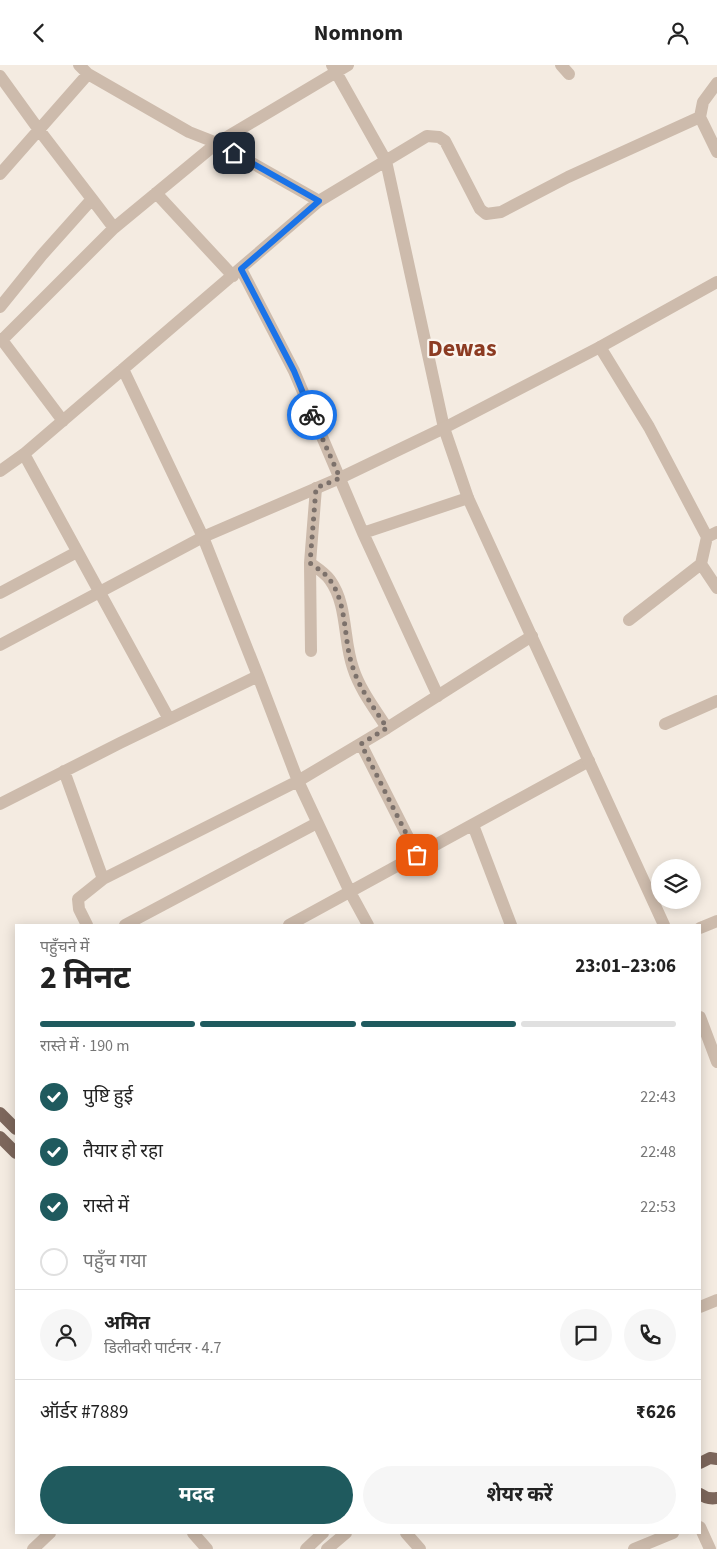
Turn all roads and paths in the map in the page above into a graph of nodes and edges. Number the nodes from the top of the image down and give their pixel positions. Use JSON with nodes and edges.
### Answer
{"nodes":[{"id":1,"x":339,"y":67,"type":"edge"},
{"id":2,"x":84,"y":69,"type":"edge"},
{"id":3,"x":0,"y":76,"type":"edge"},
{"id":4,"x":717,"y":83,"type":"edge"},
{"id":5,"x":700,"y":117,"type":"junction"},
{"id":6,"x":39,"y":130,"type":"junction"},
{"id":7,"x":217,"y":143,"type":"junction"},
{"id":8,"x":717,"y":152,"type":"edge"},
{"id":9,"x":386,"y":161,"type":"junction"},
{"id":10,"x":0,"y":174,"type":"edge"},
{"id":11,"x":156,"y":193,"type":"junction"},
{"id":12,"x":92,"y":199,"type":"junction"},
{"id":13,"x":319,"y":201,"type":"junction"},
{"id":14,"x":114,"y":228,"type":"junction"},
{"id":15,"x":237,"y":272,"type":"junction"},
{"id":16,"x":717,"y":283,"type":"edge"},
{"id":17,"x":0,"y":307,"type":"edge"},
{"id":18,"x":1,"y":339,"type":"edge"},
{"id":19,"x":600,"y":347,"type":"junction"},
{"id":20,"x":124,"y":369,"type":"junction"},
{"id":21,"x":63,"y":421,"type":"junction"},
{"id":22,"x":444,"y":428,"type":"junction"},
{"id":23,"x":24,"y":454,"type":"junction"},
{"id":24,"x":0,"y":471,"type":"edge"},
{"id":25,"x":340,"y":478,"type":"junction"},
{"id":26,"x":316,"y":488,"type":"junction"},
{"id":27,"x":468,"y":498,"type":"junction"},
{"id":28,"x":363,"y":533,"type":"junction"},
{"id":29,"x":712,"y":535,"type":"edge"},
{"id":30,"x":203,"y":537,"type":"junction"},
{"id":31,"x":78,"y":552,"type":"junction"},
{"id":32,"x":310,"y":563,"type":"junction"},
{"id":33,"x":701,"y":564,"type":"junction"},
{"id":34,"x":717,"y":588,"type":"edge"},
{"id":35,"x":99,"y":592,"type":"junction"},
{"id":36,"x":0,"y":593,"type":"edge"},
{"id":37,"x":630,"y":620,"type":"dead end"},
{"id":38,"x":532,"y":637,"type":"junction"},
{"id":39,"x":0,"y":645,"type":"edge"},
{"id":40,"x":311,"y":651,"type":"dead end"},
{"id":41,"x":258,"y":676,"type":"junction"},
{"id":42,"x":438,"y":696,"type":"junction"},
{"id":43,"x":717,"y":701,"type":"edge"},
{"id":44,"x":169,"y":719,"type":"junction"},
{"id":45,"x":665,"y":724,"type":"dead end"},
{"id":46,"x":387,"y":728,"type":"junction"},
{"id":47,"x":361,"y":744,"type":"junction"},
{"id":48,"x":589,"y":761,"type":"junction"},
{"id":49,"x":64,"y":771,"type":"junction"},
{"id":50,"x":298,"y":781,"type":"junction"},
{"id":51,"x":0,"y":804,"type":"edge"},
{"id":52,"x":317,"y":823,"type":"junction"},
{"id":53,"x":472,"y":825,"type":"junction"},
{"id":54,"x":417,"y":855,"type":"junction"},
{"id":55,"x":103,"y":879,"type":"junction"},
{"id":56,"x":350,"y":892,"type":"junction"},
{"id":57,"x":717,"y":921,"type":"edge"},
{"id":58,"x":86,"y":924,"type":"edge"},
{"id":59,"x":128,"y":924,"type":"edge"},
{"id":60,"x":291,"y":924,"type":"edge"},
{"id":61,"x":367,"y":924,"type":"edge"},
{"id":62,"x":512,"y":924,"type":"edge"},
{"id":63,"x":664,"y":924,"type":"edge"},
{"id":64,"x":701,"y":928,"type":"edge"},
{"id":65,"x":701,"y":1020,"type":"edge"},
{"id":66,"x":717,"y":1062,"type":"edge"},
{"id":67,"x":0,"y":1113,"type":"edge"},
{"id":68,"x":15,"y":1128,"type":"edge"},
{"id":69,"x":0,"y":1137,"type":"edge"},
{"id":70,"x":15,"y":1152,"type":"edge"},
{"id":71,"x":717,"y":1300,"type":"edge"},
{"id":72,"x":701,"y":1307,"type":"edge"},
{"id":73,"x":717,"y":1459,"type":"edge"},
{"id":74,"x":701,"y":1462,"type":"edge"},
{"id":75,"x":701,"y":1495,"type":"edge"},
{"id":76,"x":717,"y":1498,"type":"edge"},
{"id":77,"x":701,"y":1529,"type":"edge"},
{"id":78,"x":49,"y":1534,"type":"edge"},
{"id":79,"x":194,"y":1534,"type":"edge"},
{"id":80,"x":322,"y":1534,"type":"edge"},
{"id":81,"x":345,"y":1534,"type":"edge"},
{"id":82,"x":407,"y":1534,"type":"edge"},
{"id":83,"x":670,"y":1534,"type":"edge"},
{"id":84,"x":33,"y":1549,"type":"edge"},
{"id":85,"x":207,"y":1549,"type":"edge"},
{"id":86,"x":306,"y":1549,"type":"edge"},
{"id":87,"x":327,"y":1549,"type":"edge"},
{"id":88,"x":420,"y":1549,"type":"edge"},
{"id":89,"x":634,"y":1549,"type":"edge"},
{"id":90,"x":710,"y":1549,"type":"edge"}],
"edges":[{"from":1,"to":7,"type":"street"},
{"from":1,"to":9,"type":"street"},
{"from":2,"to":6,"type":"street"},
{"from":2,"to":7,"type":"street"},
{"from":3,"to":6,"type":"street"},
{"from":4,"to":5,"type":"street"},
{"from":5,"to":8,"type":"street"},
{"from":5,"to":9,"type":"street"},
{"from":6,"to":10,"type":"street"},
{"from":6,"to":12,"type":"street"},
{"from":7,"to":11,"type":"street"},
{"from":7,"to":13,"type":"street"},
{"from":9,"to":13,"type":"street"},
{"from":9,"to":22,"type":"street"},
{"from":11,"to":14,"type":"street"},
{"from":11,"to":15,"type":"street"},
{"from":12,"to":14,"type":"street"},
{"from":12,"to":17,"type":"street"},
{"from":13,"to":15,"type":"street"},
{"from":14,"to":18,"type":"street"},
{"from":15,"to":20,"type":"street"},
{"from":15,"to":25,"type":"street"},
{"from":16,"to":19,"type":"street"},
{"from":18,"to":21,"type":"street"},
{"from":19,"to":22,"type":"street"},
{"from":19,"to":29,"type":"street"},
{"from":20,"to":21,"type":"street"},
{"from":20,"to":30,"type":"street"},
{"from":21,"to":23,"type":"street"},
{"from":22,"to":25,"type":"street"},
{"from":22,"to":27,"type":"street"},
{"from":23,"to":24,"type":"street"},
{"from":23,"to":31,"type":"street"},
{"from":25,"to":26,"type":"street"},
{"from":25,"to":28,"type":"street"},
{"from":26,"to":30,"type":"street"},
{"from":26,"to":32,"type":"street"},
{"from":27,"to":28,"type":"street"},
{"from":27,"to":38,"type":"street"},
{"from":28,"to":42,"type":"street"},
{"from":29,"to":33,"type":"street"},
{"from":30,"to":35,"type":"street"},
{"from":30,"to":41,"type":"street"},
{"from":31,"to":35,"type":"street"},
{"from":31,"to":36,"type":"street"},
{"from":32,"to":40,"type":"street"},
{"from":32,"to":46,"type":"street"},
{"from":33,"to":34,"type":"street"},
{"from":33,"to":37,"type":"street"},
{"from":35,"to":39,"type":"street"},
{"from":35,"to":44,"type":"street"},
{"from":38,"to":42,"type":"street"},
{"from":38,"to":48,"type":"street"},
{"from":41,"to":44,"type":"street"},
{"from":41,"to":50,"type":"street"},
{"from":42,"to":46,"type":"street"},
{"from":43,"to":45,"type":"street"},
{"from":44,"to":49,"type":"street"},
{"from":46,"to":47,"type":"street"},
{"from":47,"to":50,"type":"street"},
{"from":47,"to":54,"type":"street"},
{"from":48,"to":53,"type":"street"},
{"from":48,"to":63,"type":"street"},
{"from":49,"to":51,"type":"street"},
{"from":49,"to":55,"type":"street"},
{"from":50,"to":52,"type":"street"},
{"from":50,"to":55,"type":"street"},
{"from":52,"to":56,"type":"street"},
{"from":52,"to":59,"type":"street"},
{"from":53,"to":54,"type":"street"},
{"from":53,"to":62,"type":"street"},
{"from":54,"to":56,"type":"street"},
{"from":55,"to":58,"type":"street"},
{"from":56,"to":60,"type":"street"},
{"from":56,"to":61,"type":"street"},
{"from":57,"to":64,"type":"street"},
{"from":65,"to":66,"type":"street"},
{"from":67,"to":68,"type":"main road"},
{"from":69,"to":70,"type":"main road"},
{"from":71,"to":72,"type":"street"},
{"from":73,"to":74,"type":"main road"},
{"from":75,"to":76,"type":"main road"},
{"from":77,"to":90,"type":"street"},
{"from":78,"to":84,"type":"street"},
{"from":79,"to":85,"type":"street"},
{"from":80,"to":86,"type":"street"},
{"from":81,"to":87,"type":"street"},
{"from":82,"to":88,"type":"street"},
{"from":83,"to":89,"type":"street"}]}
